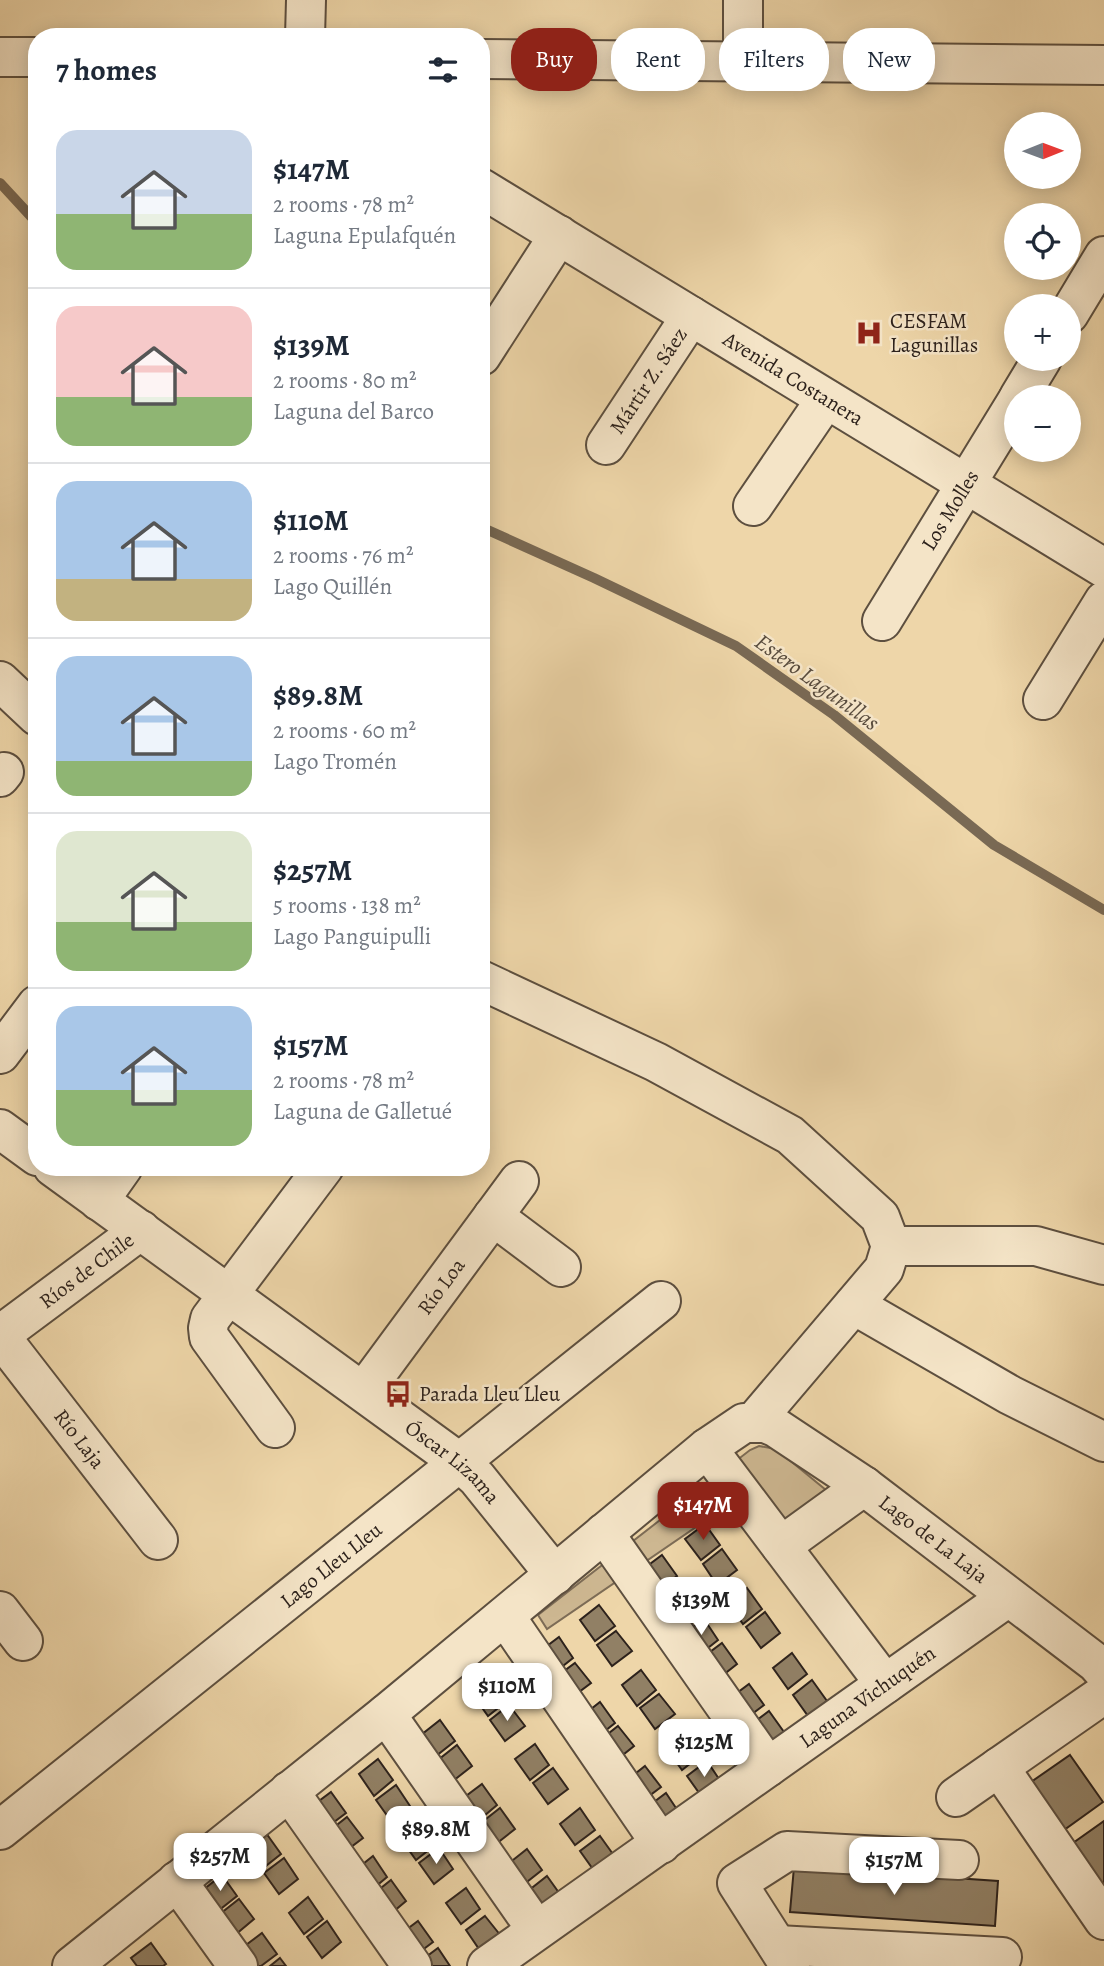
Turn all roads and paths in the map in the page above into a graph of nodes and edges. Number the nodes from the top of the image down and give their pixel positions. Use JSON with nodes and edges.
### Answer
{"nodes":[{"id":1,"x":306,"y":0,"type":"edge"},
{"id":2,"x":743,"y":0,"type":"edge"},
{"id":3,"x":305,"y":28,"type":"edge"},
{"id":4,"x":743,"y":28,"type":"edge"},
{"id":5,"x":0,"y":57,"type":"edge"},
{"id":6,"x":28,"y":57,"type":"edge"},
{"id":7,"x":490,"y":59,"type":"edge"},
{"id":8,"x":719,"y":62,"type":"edge"},
{"id":9,"x":829,"y":63,"type":"edge"},
{"id":10,"x":1104,"y":65,"type":"edge"},
{"id":11,"x":490,"y":193,"type":"edge"},
{"id":12,"x":559,"y":235,"type":"junction"},
{"id":13,"x":1104,"y":256,"type":"edge"},
{"id":14,"x":1081,"y":294,"type":"edge"},
{"id":15,"x":691,"y":316,"type":"junction"},
{"id":16,"x":490,"y":342,"type":"edge"},
{"id":17,"x":826,"y":399,"type":"junction"},
{"id":18,"x":1004,"y":422,"type":"edge"},
{"id":19,"x":606,"y":445,"type":"dead end"},
{"id":20,"x":966,"y":484,"type":"junction"},
{"id":21,"x":753,"y":506,"type":"dead end"},
{"id":22,"x":1104,"y":568,"type":"edge"},
{"id":23,"x":1104,"y":601,"type":"edge"},
{"id":24,"x":882,"y":621,"type":"dead end"},
{"id":25,"x":0,"y":681,"type":"edge"},
{"id":26,"x":1043,"y":700,"type":"dead end"},
{"id":27,"x":28,"y":707,"type":"edge"},
{"id":28,"x":490,"y":984,"type":"edge"},
{"id":29,"x":28,"y":1017,"type":"edge"},
{"id":30,"x":0,"y":1054,"type":"edge"},
{"id":31,"x":0,"y":1129,"type":"edge"},
{"id":32,"x":28,"y":1149,"type":"edge"},
{"id":33,"x":65,"y":1176,"type":"edge"},
{"id":34,"x":117,"y":1176,"type":"edge"},
{"id":35,"x":317,"y":1176,"type":"edge"},
{"id":36,"x":519,"y":1181,"type":"dead end"},
{"id":37,"x":99,"y":1201,"type":"junction"},
{"id":38,"x":493,"y":1216,"type":"junction"},
{"id":39,"x":141,"y":1230,"type":"junction"},
{"id":40,"x":891,"y":1246,"type":"junction"},
{"id":41,"x":1104,"y":1265,"type":"edge"},
{"id":42,"x":561,"y":1267,"type":"dead end"},
{"id":43,"x":229,"y":1294,"type":"junction"},
{"id":44,"x":661,"y":1301,"type":"dead end"},
{"id":45,"x":854,"y":1305,"type":"junction"},
{"id":46,"x":0,"y":1336,"type":"edge"},
{"id":47,"x":364,"y":1391,"type":"junction"},
{"id":48,"x":754,"y":1422,"type":"junction"},
{"id":49,"x":275,"y":1428,"type":"dead end"},
{"id":50,"x":1104,"y":1442,"type":"edge"},
{"id":51,"x":707,"y":1448,"type":"junction"},
{"id":52,"x":459,"y":1462,"type":"junction"},
{"id":53,"x":864,"y":1486,"type":"junction"},
{"id":54,"x":604,"y":1533,"type":"junction"},
{"id":55,"x":158,"y":1540,"type":"dead end"},
{"id":56,"x":781,"y":1546,"type":"junction"},
{"id":57,"x":555,"y":1575,"type":"junction"},
{"id":58,"x":1008,"y":1597,"type":"junction"},
{"id":59,"x":0,"y":1611,"type":"edge"},
{"id":60,"x":505,"y":1616,"type":"junction"},
{"id":61,"x":23,"y":1641,"type":"dead end"},
{"id":62,"x":1104,"y":1672,"type":"edge"},
{"id":63,"x":885,"y":1684,"type":"junction"},
{"id":64,"x":1104,"y":1694,"type":"edge"},
{"id":65,"x":386,"y":1714,"type":"junction"},
{"id":66,"x":768,"y":1767,"type":"junction"},
{"id":67,"x":999,"y":1768,"type":"junction"},
{"id":68,"x":289,"y":1790,"type":"junction"},
{"id":69,"x":956,"y":1797,"type":"dead end"},
{"id":70,"x":0,"y":1830,"type":"edge"},
{"id":71,"x":661,"y":1844,"type":"junction"},
{"id":72,"x":958,"y":1860,"type":"dead end"},
{"id":73,"x":177,"y":1881,"type":"junction"},
{"id":74,"x":1104,"y":1920,"type":"edge"},
{"id":75,"x":536,"y":1929,"type":"junction"},
{"id":76,"x":783,"y":1955,"type":"edge"},
{"id":77,"x":1002,"y":1957,"type":"dead end"},
{"id":78,"x":72,"y":1966,"type":"edge"},
{"id":79,"x":237,"y":1966,"type":"edge"},
{"id":80,"x":412,"y":1966,"type":"edge"},
{"id":81,"x":487,"y":1966,"type":"edge"}],
"edges":[{"from":1,"to":3,"type":"street"},
{"from":2,"to":4,"type":"street"},
{"from":5,"to":6,"type":"street"},
{"from":7,"to":8,"type":"street"},
{"from":9,"to":10,"type":"street"},
{"from":11,"to":12,"type":"street","name":"Avenida Costanera"},
{"from":12,"to":15,"type":"street","name":"Avenida Costanera"},
{"from":12,"to":16,"type":"street"},
{"from":13,"to":14,"type":"street"},
{"from":15,"to":17,"type":"street","name":"Avenida Costanera"},
{"from":15,"to":19,"type":"street","name":"Mártir Z. Sáez"},
{"from":17,"to":20,"type":"street","name":"Avenida Costanera"},
{"from":17,"to":21,"type":"street"},
{"from":18,"to":20,"type":"street","name":"Los Molles"},
{"from":20,"to":22,"type":"street","name":"Avenida Costanera"},
{"from":20,"to":24,"type":"street","name":"Los Molles"},
{"from":23,"to":26,"type":"street"},
{"from":25,"to":27,"type":"street"},
{"from":28,"to":40,"type":"street"},
{"from":29,"to":30,"type":"street"},
{"from":31,"to":32,"type":"street"},
{"from":33,"to":37,"type":"street","name":"Óscar Lizama"},
{"from":34,"to":37,"type":"street"},
{"from":35,"to":43,"type":"street"},
{"from":36,"to":38,"type":"street","name":"Río Loa"},
{"from":37,"to":39,"type":"street","name":"Óscar Lizama"},
{"from":38,"to":42,"type":"street"},
{"from":38,"to":47,"type":"street","name":"Río Loa"},
{"from":39,"to":43,"type":"street","name":"Óscar Lizama"},
{"from":39,"to":46,"type":"street","name":"Ríos de Chile"},
{"from":40,"to":41,"type":"street"},
{"from":40,"to":45,"type":"street"},
{"from":43,"to":47,"type":"street","name":"Óscar Lizama"},
{"from":43,"to":49,"type":"street"},
{"from":44,"to":52,"type":"street","name":"Lago Lleu Lleu"},
{"from":45,"to":48,"type":"street"},
{"from":45,"to":50,"type":"street"},
{"from":46,"to":55,"type":"street","name":"Río Laja"},
{"from":47,"to":52,"type":"street","name":"Óscar Lizama"},
{"from":48,"to":51,"type":"street"},
{"from":48,"to":53,"type":"street","name":"Lago de La Laja"},
{"from":51,"to":54,"type":"street"},
{"from":51,"to":56,"type":"street"},
{"from":52,"to":57,"type":"street","name":"Óscar Lizama"},
{"from":52,"to":70,"type":"street","name":"Lago Lleu Lleu"},
{"from":53,"to":56,"type":"street"},
{"from":53,"to":58,"type":"street","name":"Lago de La Laja"},
{"from":54,"to":57,"type":"street"},
{"from":54,"to":66,"type":"street"},
{"from":56,"to":63,"type":"street"},
{"from":57,"to":60,"type":"street"},
{"from":58,"to":62,"type":"street","name":"Lago de La Laja"},
{"from":58,"to":63,"type":"street","name":"Laguna Vichuquén"},
{"from":59,"to":61,"type":"street"},
{"from":60,"to":65,"type":"street"},
{"from":60,"to":71,"type":"street"},
{"from":63,"to":66,"type":"street","name":"Laguna Vichuquén"},
{"from":64,"to":67,"type":"street"},
{"from":65,"to":68,"type":"street"},
{"from":65,"to":75,"type":"street"},
{"from":66,"to":71,"type":"street","name":"Laguna Vichuquén"},
{"from":67,"to":69,"type":"street"},
{"from":67,"to":74,"type":"street"},
{"from":68,"to":73,"type":"street"},
{"from":68,"to":80,"type":"street"},
{"from":71,"to":75,"type":"street","name":"Laguna Vichuquén"},
{"from":72,"to":76,"type":"street"},
{"from":73,"to":78,"type":"street"},
{"from":73,"to":79,"type":"street"},
{"from":75,"to":81,"type":"street","name":"Laguna Vichuquén"},
{"from":76,"to":77,"type":"street"}]}
